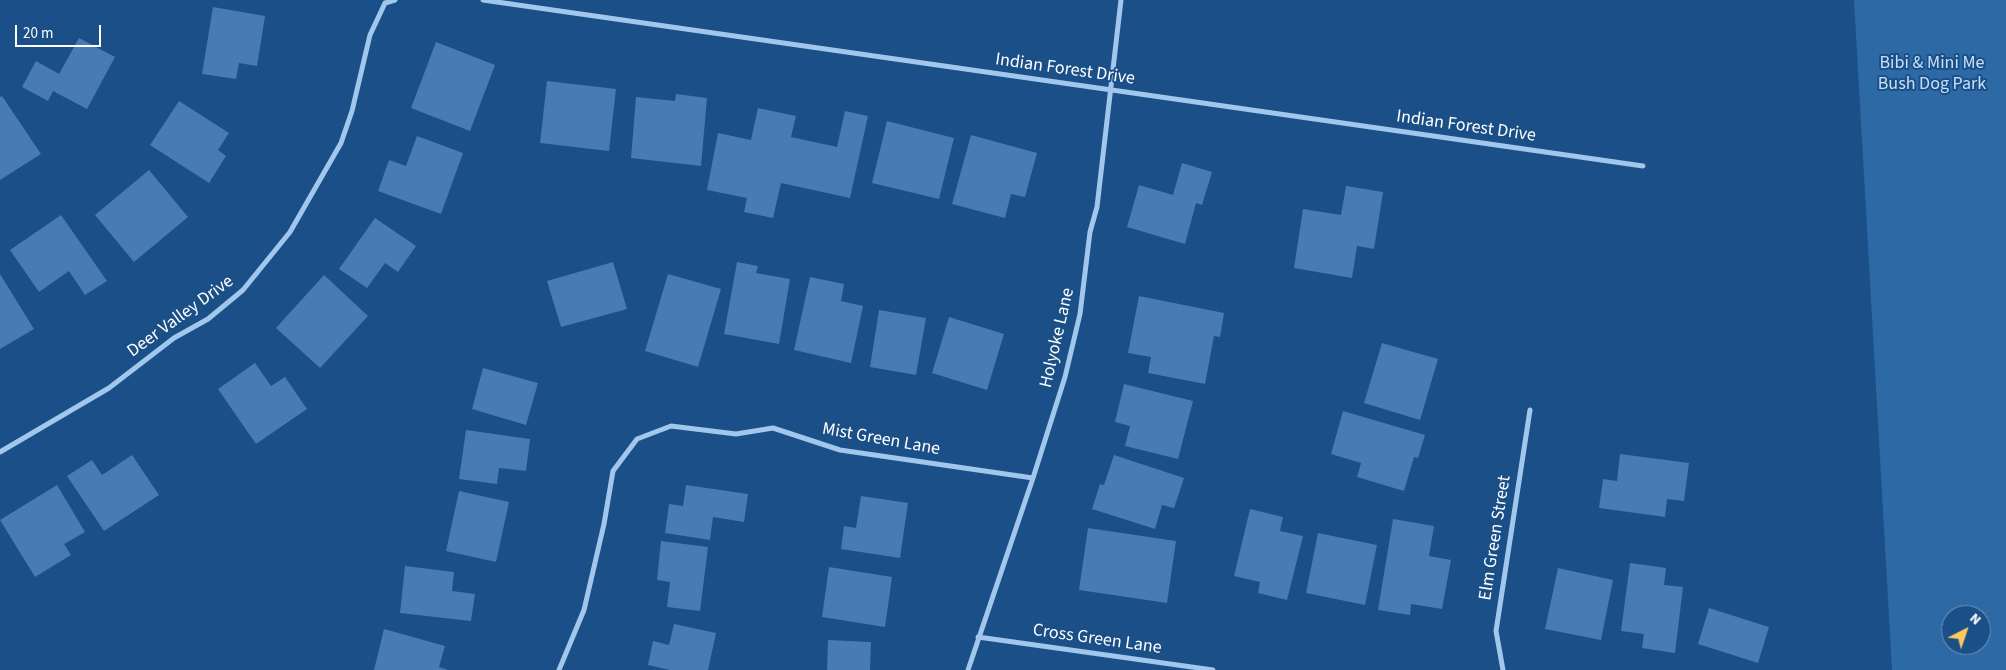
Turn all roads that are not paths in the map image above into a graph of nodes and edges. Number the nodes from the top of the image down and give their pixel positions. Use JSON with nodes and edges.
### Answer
{"nodes":[{"id":1,"x":395,"y":0,"type":"edge"},
{"id":2,"x":483,"y":0,"type":"edge"},
{"id":3,"x":1121,"y":0,"type":"edge"},
{"id":4,"x":1110,"y":90,"type":"junction"},
{"id":5,"x":1643,"y":166,"type":"dead end"},
{"id":6,"x":1530,"y":410,"type":"dead end"},
{"id":7,"x":0,"y":452,"type":"edge"},
{"id":8,"x":1033,"y":478,"type":"junction"},
{"id":9,"x":978,"y":637,"type":"junction"},
{"id":10,"x":558,"y":670,"type":"edge"},
{"id":11,"x":968,"y":670,"type":"edge"},
{"id":12,"x":1213,"y":670,"type":"edge"},
{"id":13,"x":1503,"y":670,"type":"edge"}],
"edges":[{"from":1,"to":7,"type":"street","name":"Deer Valley Drive"},
{"from":2,"to":4,"type":"street","name":"Indian Forest Drive"},
{"from":3,"to":4,"type":"street","name":"Holyoke Lane"},
{"from":4,"to":5,"type":"street","name":"Indian Forest Drive"},
{"from":4,"to":8,"type":"street","name":"Holyoke Lane"},
{"from":6,"to":13,"type":"street","name":"Elm Green Street"},
{"from":8,"to":9,"type":"street","name":"Holyoke Lane"},
{"from":8,"to":10,"type":"street","name":"Mist Green Lane"},
{"from":9,"to":11,"type":"street","name":"Holyoke Lane"},
{"from":9,"to":12,"type":"street","name":"Cross Green Lane"}]}
